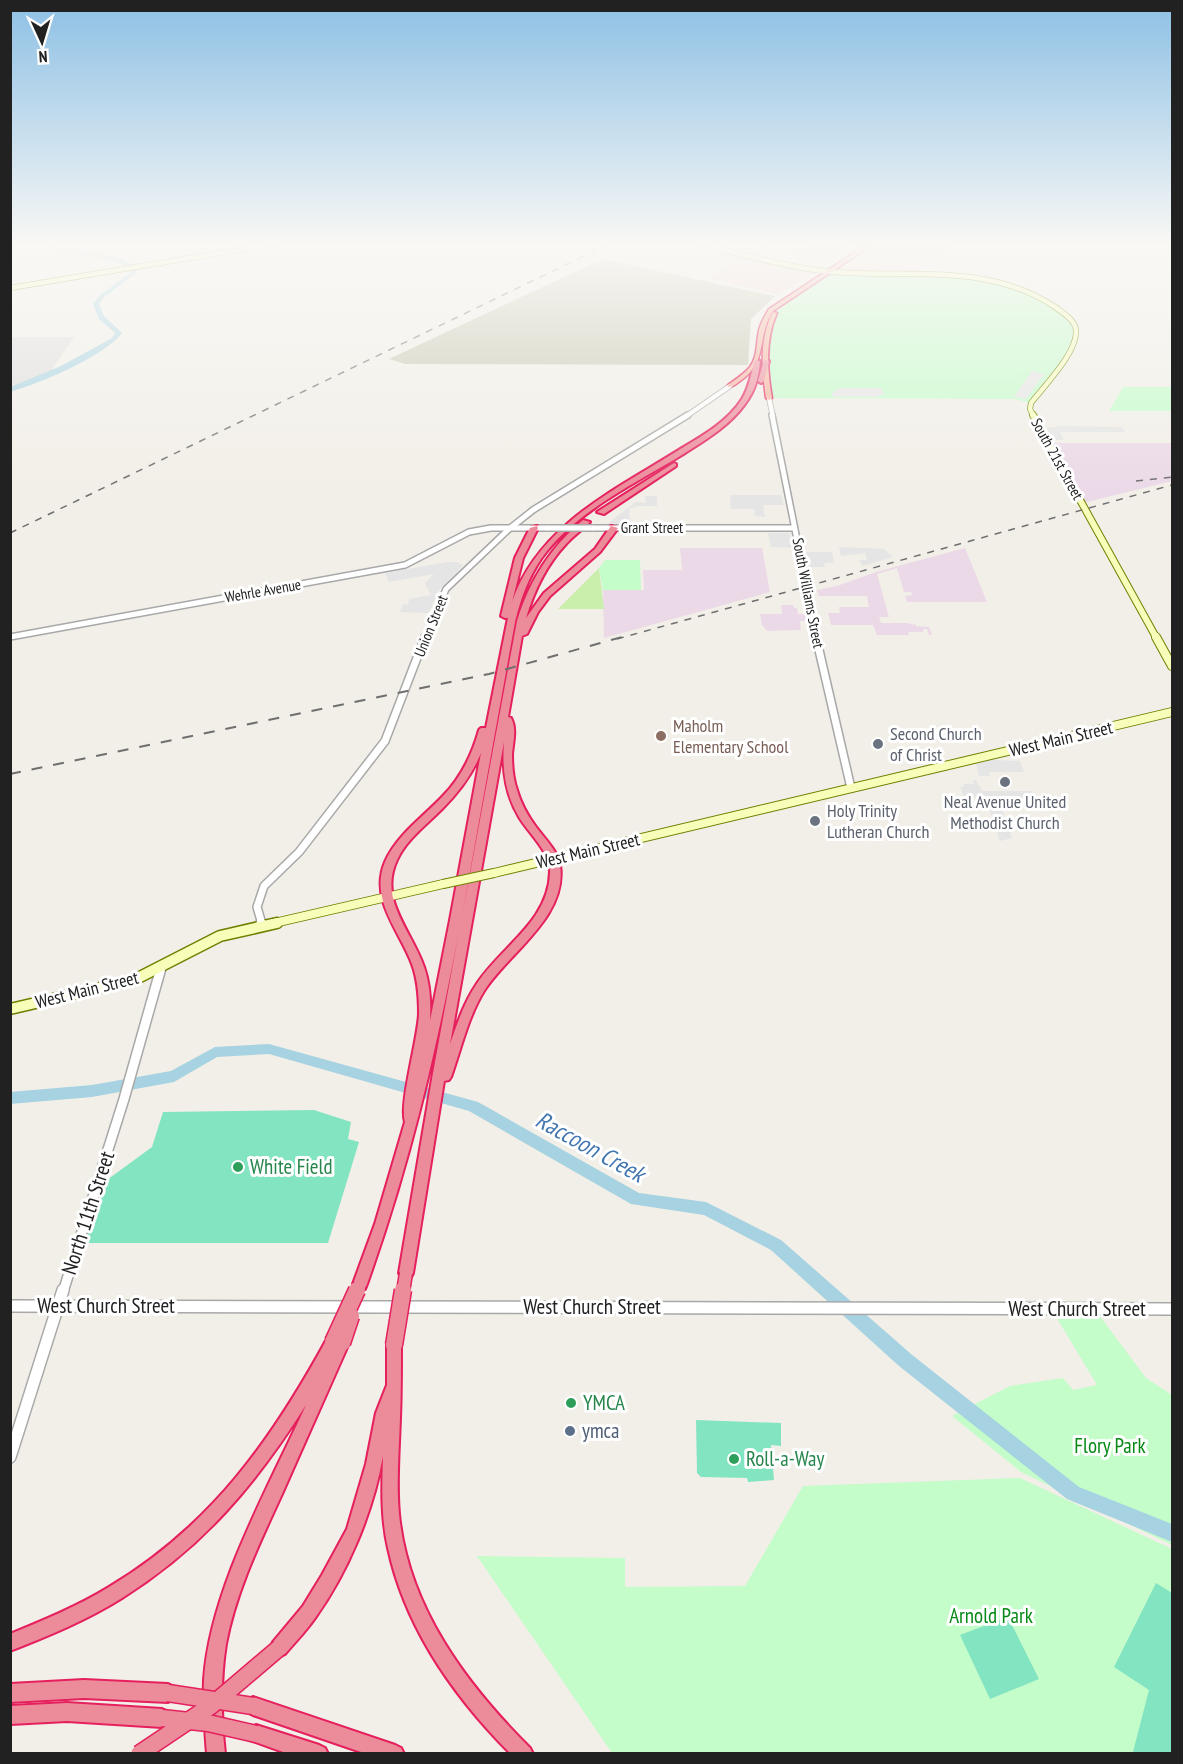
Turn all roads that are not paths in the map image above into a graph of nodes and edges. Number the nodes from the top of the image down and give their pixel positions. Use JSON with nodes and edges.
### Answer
{"nodes":[{"id":1,"x":763,"y":325,"type":"edge"},
{"id":2,"x":770,"y":325,"type":"edge"},
{"id":3,"x":1074,"y":325,"type":"edge"},
{"id":4,"x":757,"y":361,"type":"junction"},
{"id":5,"x":766,"y":361,"type":"junction"},
{"id":6,"x":730,"y":386,"type":"joint"},
{"id":7,"x":769,"y":398,"type":"joint"},
{"id":8,"x":534,"y":528,"type":"junction"},
{"id":9,"x":614,"y":528,"type":"junction"},
{"id":10,"x":794,"y":528,"type":"junction"},
{"id":11,"x":509,"y":529,"type":"junction"},
{"id":12,"x":509,"y":633,"type":"junction"},
{"id":13,"x":10,"y":637,"type":"edge"},
{"id":14,"x":514,"y":656,"type":"junction"},
{"id":15,"x":1173,"y":666,"type":"edge"},
{"id":16,"x":1173,"y":712,"type":"edge"},
{"id":17,"x":505,"y":713,"type":"junction"},
{"id":18,"x":492,"y":718,"type":"junction"},
{"id":19,"x":851,"y":788,"type":"junction"},
{"id":20,"x":554,"y":860,"type":"junction"},
{"id":21,"x":386,"y":897,"type":"junction"},
{"id":22,"x":262,"y":926,"type":"junction"},
{"id":23,"x":161,"y":968,"type":"junction"},
{"id":24,"x":10,"y":1009,"type":"edge"},
{"id":25,"x":422,"y":1068,"type":"junction"},
{"id":26,"x":443,"y":1074,"type":"junction"},
{"id":27,"x":10,"y":1306,"type":"edge"},
{"id":28,"x":58,"y":1306,"type":"junction"},
{"id":29,"x":1173,"y":1309,"type":"edge"},
{"id":30,"x":337,"y":1342,"type":"junction"},
{"id":31,"x":394,"y":1385,"type":"junction"},
{"id":32,"x":10,"y":1457,"type":"edge"},
{"id":33,"x":10,"y":1643,"type":"edge"},
{"id":34,"x":10,"y":1693,"type":"edge"},
{"id":35,"x":10,"y":1715,"type":"edge"},
{"id":36,"x":139,"y":1754,"type":"edge"},
{"id":37,"x":216,"y":1754,"type":"edge"},
{"id":38,"x":319,"y":1754,"type":"edge"},
{"id":39,"x":395,"y":1754,"type":"edge"},
{"id":40,"x":524,"y":1754,"type":"edge"}],
"edges":[{"from":1,"to":4,"type":"highway"},
{"from":2,"to":5,"type":"highway"},
{"from":3,"to":15,"type":"main road","name":"South 21st Street"},
{"from":4,"to":6,"type":"highway"},
{"from":4,"to":12,"type":"highway"},
{"from":5,"to":7,"type":"highway"},
{"from":5,"to":14,"type":"highway"},
{"from":6,"to":11,"type":"street","name":"Union Street"},
{"from":7,"to":10,"type":"street","name":"South Williams Street"},
{"from":8,"to":9,"type":"street","name":"Grant Street","bridge":true},
{"from":8,"to":11,"type":"street","name":"Grant Street"},
{"from":8,"to":12,"type":"highway"},
{"from":9,"to":10,"type":"street","name":"Grant Street"},
{"from":9,"to":14,"type":"highway"},
{"from":10,"to":19,"type":"street","name":"South Williams Street"},
{"from":11,"to":13,"type":"street","name":"Wehrle Avenue"},
{"from":11,"to":22,"type":"street","name":"Union Street"},
{"from":12,"to":18,"type":"highway"},
{"from":14,"to":17,"type":"highway"},
{"from":16,"to":19,"type":"main road","name":"West Main Street"},
{"from":17,"to":20,"type":"highway"},
{"from":17,"to":26,"type":"highway"},
{"from":18,"to":21,"type":"highway"},
{"from":18,"to":25,"type":"highway"},
{"from":19,"to":20,"type":"main road","name":"West Main Street"},
{"from":20,"to":21,"type":"main road","name":"West Main Street","bridge":true},
{"from":20,"to":26,"type":"highway"},
{"from":21,"to":22,"type":"main road","name":"West Main Street"},
{"from":21,"to":25,"type":"highway"},
{"from":22,"to":23,"type":"main road","name":"West Main Street"},
{"from":23,"to":24,"type":"main road","name":"West Main Street"},
{"from":23,"to":28,"type":"street","name":"North 11th Street"},
{"from":25,"to":30,"type":"highway","bridge":true},
{"from":26,"to":31,"type":"highway","bridge":true},
{"from":27,"to":28,"type":"street","name":"West Church Street"},
{"from":28,"to":29,"type":"street","name":"West Church Street"},
{"from":28,"to":32,"type":"street","name":"North 11th Street"},
{"from":30,"to":33,"type":"highway"},
{"from":30,"to":37,"type":"highway"},
{"from":31,"to":36,"type":"highway","bridge":true},
{"from":31,"to":40,"type":"highway"},
{"from":34,"to":39,"type":"highway","bridge":true},
{"from":35,"to":38,"type":"highway","bridge":true}]}
